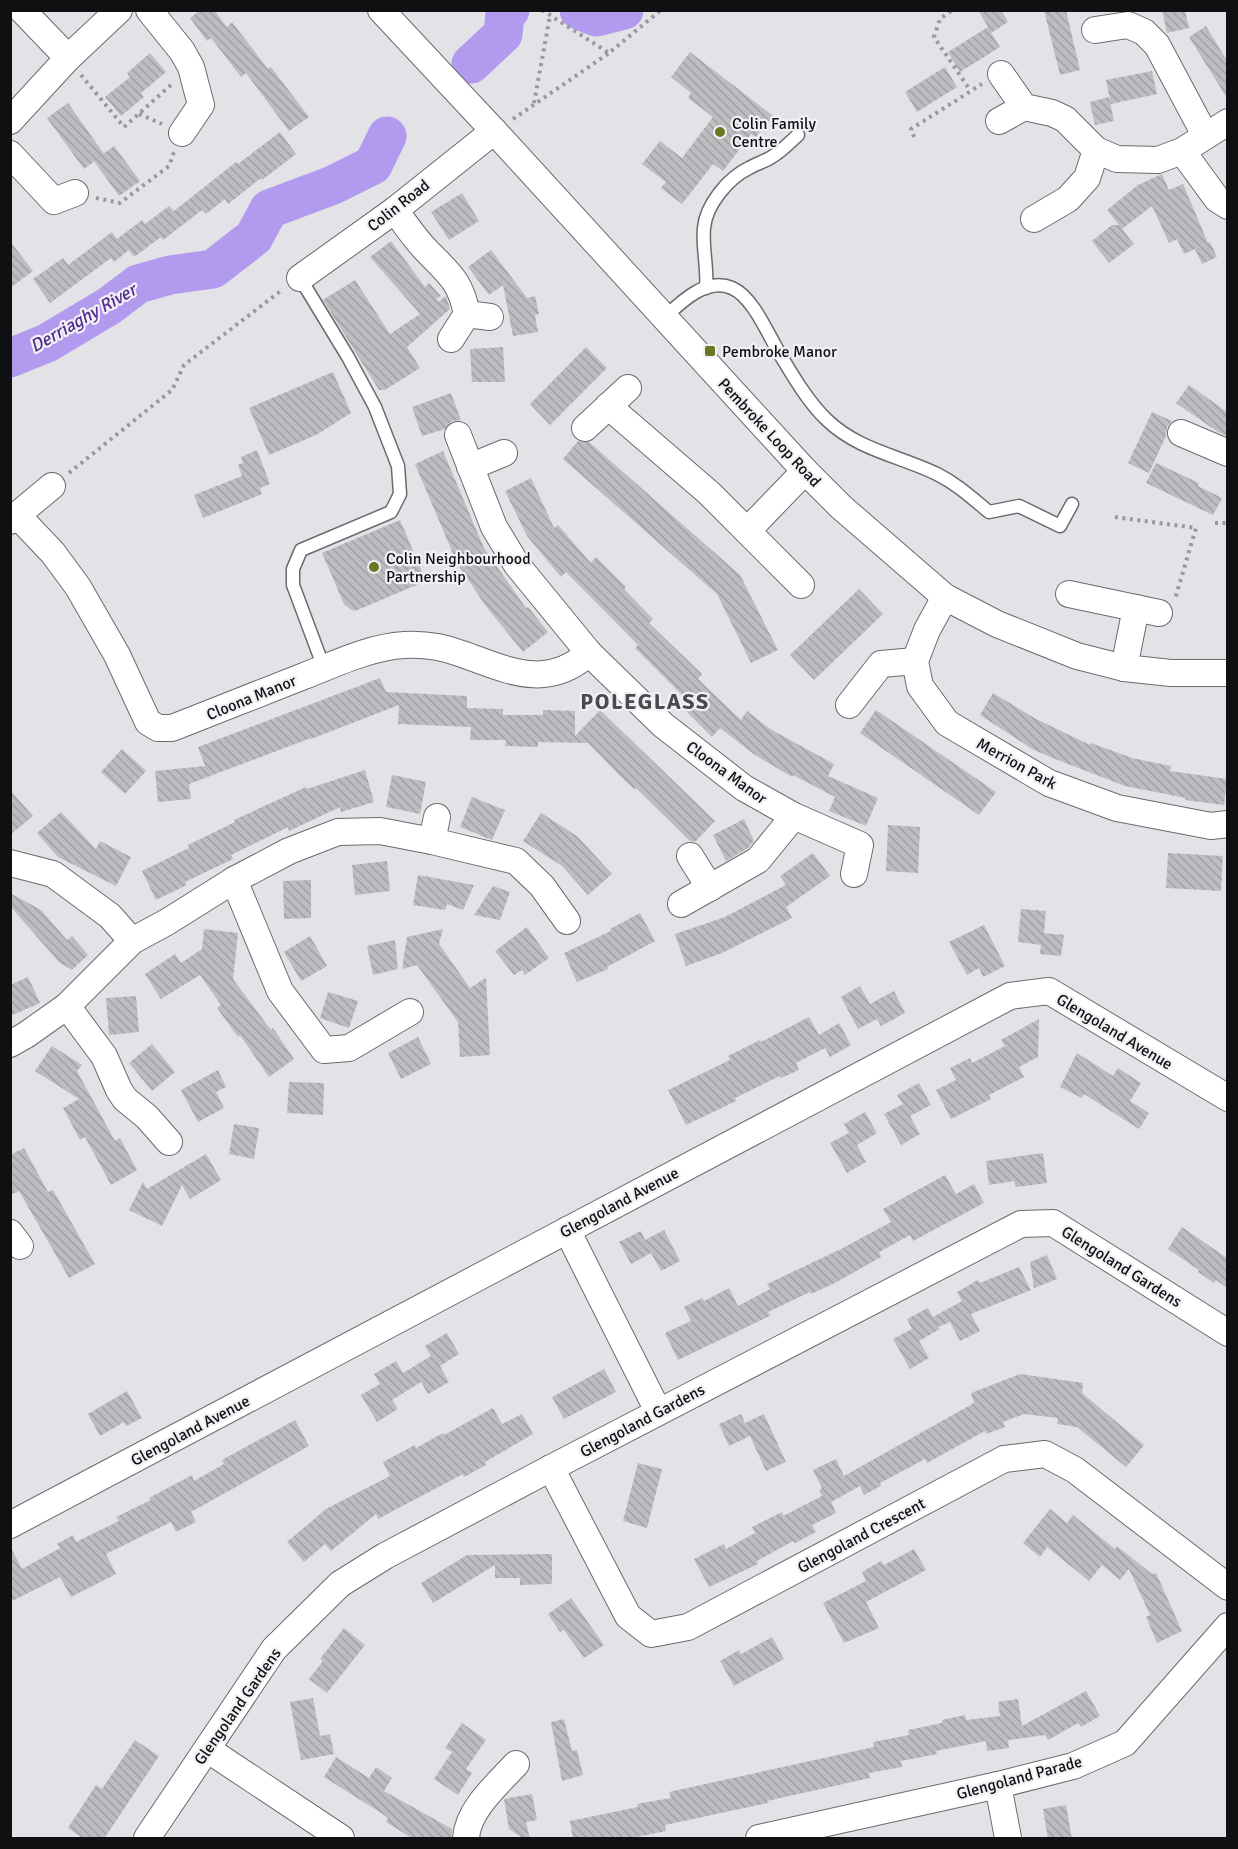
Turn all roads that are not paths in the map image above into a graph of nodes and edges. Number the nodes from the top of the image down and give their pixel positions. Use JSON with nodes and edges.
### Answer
{"nodes":[{"id":1,"x":22,"y":10,"type":"edge"},
{"id":2,"x":119,"y":10,"type":"edge"},
{"id":3,"x":149,"y":10,"type":"edge"},
{"id":4,"x":381,"y":10,"type":"edge"},
{"id":5,"x":1095,"y":30,"type":"dead end"},
{"id":6,"x":68,"y":58,"type":"junction"},
{"id":7,"x":1001,"y":74,"type":"road end"},
{"id":8,"x":1024,"y":106,"type":"junction"},
{"id":9,"x":10,"y":121,"type":"edge"},
{"id":10,"x":999,"y":121,"type":"dead end"},
{"id":11,"x":1227,"y":122,"type":"edge"},
{"id":12,"x":502,"y":126,"type":"junction"},
{"id":13,"x":182,"y":133,"type":"road end"},
{"id":14,"x":798,"y":135,"type":"dead end"},
{"id":15,"x":1204,"y":135,"type":"junction"},
{"id":16,"x":1096,"y":150,"type":"junction"},
{"id":17,"x":1182,"y":151,"type":"junction"},
{"id":18,"x":10,"y":154,"type":"edge"},
{"id":19,"x":75,"y":193,"type":"road end"},
{"id":20,"x":1227,"y":206,"type":"edge"},
{"id":21,"x":395,"y":210,"type":"junction"},
{"id":22,"x":1034,"y":219,"type":"dead end"},
{"id":23,"x":300,"y":278,"type":"joint"},
{"id":24,"x":706,"y":288,"type":"junction"},
{"id":25,"x":664,"y":318,"type":"junction"},
{"id":26,"x":451,"y":339,"type":"dead end"},
{"id":27,"x":628,"y":388,"type":"dead end"},
{"id":28,"x":608,"y":406,"type":"junction"},
{"id":29,"x":585,"y":428,"type":"dead end"},
{"id":30,"x":1181,"y":433,"type":"dead end"},
{"id":31,"x":458,"y":435,"type":"dead end"},
{"id":32,"x":504,"y":453,"type":"dead end"},
{"id":33,"x":1227,"y":453,"type":"edge"},
{"id":34,"x":470,"y":467,"type":"junction"},
{"id":35,"x":805,"y":471,"type":"junction"},
{"id":36,"x":52,"y":486,"type":"road end"},
{"id":37,"x":1072,"y":504,"type":"dead end"},
{"id":38,"x":14,"y":518,"type":"edge"},
{"id":39,"x":747,"y":531,"type":"junction"},
{"id":40,"x":801,"y":585,"type":"dead end"},
{"id":41,"x":1069,"y":594,"type":"dead end"},
{"id":42,"x":945,"y":597,"type":"junction"},
{"id":43,"x":590,"y":653,"type":"junction"},
{"id":44,"x":915,"y":661,"type":"junction"},
{"id":45,"x":324,"y":668,"type":"junction"},
{"id":46,"x":1124,"y":668,"type":"junction"},
{"id":47,"x":1227,"y":673,"type":"edge"},
{"id":48,"x":849,"y":705,"type":"dead end"},
{"id":49,"x":794,"y":816,"type":"junction"},
{"id":50,"x":1227,"y":824,"type":"edge"},
{"id":51,"x":690,"y":856,"type":"dead end"},
{"id":52,"x":10,"y":863,"type":"edge"},
{"id":53,"x":854,"y":874,"type":"dead end"},
{"id":54,"x":234,"y":880,"type":"junction"},
{"id":55,"x":710,"y":888,"type":"junction"},
{"id":56,"x":681,"y":904,"type":"dead end"},
{"id":57,"x":567,"y":921,"type":"dead end"},
{"id":58,"x":132,"y":941,"type":"junction"},
{"id":59,"x":67,"y":1006,"type":"junction"},
{"id":60,"x":410,"y":1012,"type":"dead end"},
{"id":61,"x":10,"y":1044,"type":"edge"},
{"id":62,"x":1227,"y":1098,"type":"edge"},
{"id":63,"x":169,"y":1142,"type":"dead end"},
{"id":64,"x":567,"y":1230,"type":"junction"},
{"id":65,"x":1227,"y":1333,"type":"edge"},
{"id":66,"x":658,"y":1411,"type":"junction"},
{"id":67,"x":551,"y":1468,"type":"junction"},
{"id":68,"x":10,"y":1525,"type":"edge"},
{"id":69,"x":1227,"y":1587,"type":"edge"},
{"id":70,"x":1227,"y":1626,"type":"edge"},
{"id":71,"x":207,"y":1749,"type":"junction"},
{"id":72,"x":516,"y":1764,"type":"dead end"},
{"id":73,"x":998,"y":1785,"type":"junction"},
{"id":74,"x":147,"y":1839,"type":"edge"},
{"id":75,"x":341,"y":1839,"type":"edge"},
{"id":76,"x":466,"y":1839,"type":"edge"},
{"id":77,"x":759,"y":1839,"type":"edge"},
{"id":78,"x":1008,"y":1839,"type":"edge"}],
"edges":[{"from":1,"to":6,"type":"street"},
{"from":2,"to":6,"type":"street"},
{"from":3,"to":13,"type":"street"},
{"from":4,"to":12,"type":"street","name":"Pembroke Loop Road"},
{"from":5,"to":15,"type":"street"},
{"from":6,"to":9,"type":"street"},
{"from":7,"to":8,"type":"street"},
{"from":8,"to":10,"type":"street"},
{"from":8,"to":16,"type":"street"},
{"from":11,"to":15,"type":"street"},
{"from":12,"to":21,"type":"street","name":"Colin Road"},
{"from":12,"to":25,"type":"street","name":"Pembroke Loop Road"},
{"from":14,"to":24,"type":"lane"},
{"from":15,"to":17,"type":"street"},
{"from":16,"to":17,"type":"street"},
{"from":16,"to":22,"type":"street"},
{"from":17,"to":20,"type":"street"},
{"from":18,"to":19,"type":"street"},
{"from":21,"to":23,"type":"street","name":"Colin Road"},
{"from":21,"to":26,"type":"street"},
{"from":23,"to":45,"type":"lane"},
{"from":24,"to":25,"type":"lane"},
{"from":24,"to":37,"type":"lane"},
{"from":25,"to":35,"type":"street","name":"Pembroke Loop Road"},
{"from":27,"to":28,"type":"street"},
{"from":28,"to":29,"type":"street"},
{"from":28,"to":39,"type":"street"},
{"from":30,"to":33,"type":"street"},
{"from":31,"to":34,"type":"street","name":"Cloona Manor"},
{"from":32,"to":34,"type":"street"},
{"from":34,"to":43,"type":"street","name":"Cloona Manor"},
{"from":35,"to":39,"type":"street"},
{"from":35,"to":42,"type":"street","name":"Pembroke Loop Road"},
{"from":36,"to":38,"type":"street"},
{"from":38,"to":45,"type":"street","name":"Cloona Manor"},
{"from":39,"to":40,"type":"street"},
{"from":41,"to":46,"type":"street"},
{"from":42,"to":44,"type":"street"},
{"from":42,"to":46,"type":"street","name":"Pembroke Loop Road"},
{"from":43,"to":45,"type":"street","name":"Cloona Manor"},
{"from":43,"to":49,"type":"street","name":"Cloona Manor"},
{"from":44,"to":48,"type":"street"},
{"from":44,"to":50,"type":"street","name":"Merrion Park"},
{"from":46,"to":47,"type":"street","name":"Pembroke Loop Road"},
{"from":49,"to":53,"type":"street","name":"Cloona Manor"},
{"from":49,"to":55,"type":"street"},
{"from":51,"to":55,"type":"street"},
{"from":52,"to":58,"type":"street"},
{"from":54,"to":57,"type":"street"},
{"from":54,"to":58,"type":"street"},
{"from":54,"to":60,"type":"street"},
{"from":55,"to":56,"type":"street"},
{"from":58,"to":59,"type":"street"},
{"from":59,"to":61,"type":"street"},
{"from":59,"to":63,"type":"street"},
{"from":62,"to":64,"type":"street","name":"Glengoland Avenue"},
{"from":64,"to":66,"type":"street"},
{"from":64,"to":68,"type":"street","name":"Glengoland Avenue"},
{"from":65,"to":66,"type":"street","name":"Glengoland Gardens"},
{"from":66,"to":67,"type":"street","name":"Glengoland Gardens"},
{"from":67,"to":69,"type":"street","name":"Glengoland Crescent"},
{"from":67,"to":71,"type":"street","name":"Glengoland Gardens"},
{"from":70,"to":73,"type":"street","name":"Glengoland Parade"},
{"from":71,"to":74,"type":"street","name":"Glengoland Gardens"},
{"from":71,"to":75,"type":"street"},
{"from":72,"to":76,"type":"street"},
{"from":73,"to":77,"type":"street","name":"Glengoland Parade"},
{"from":73,"to":78,"type":"street"}]}
